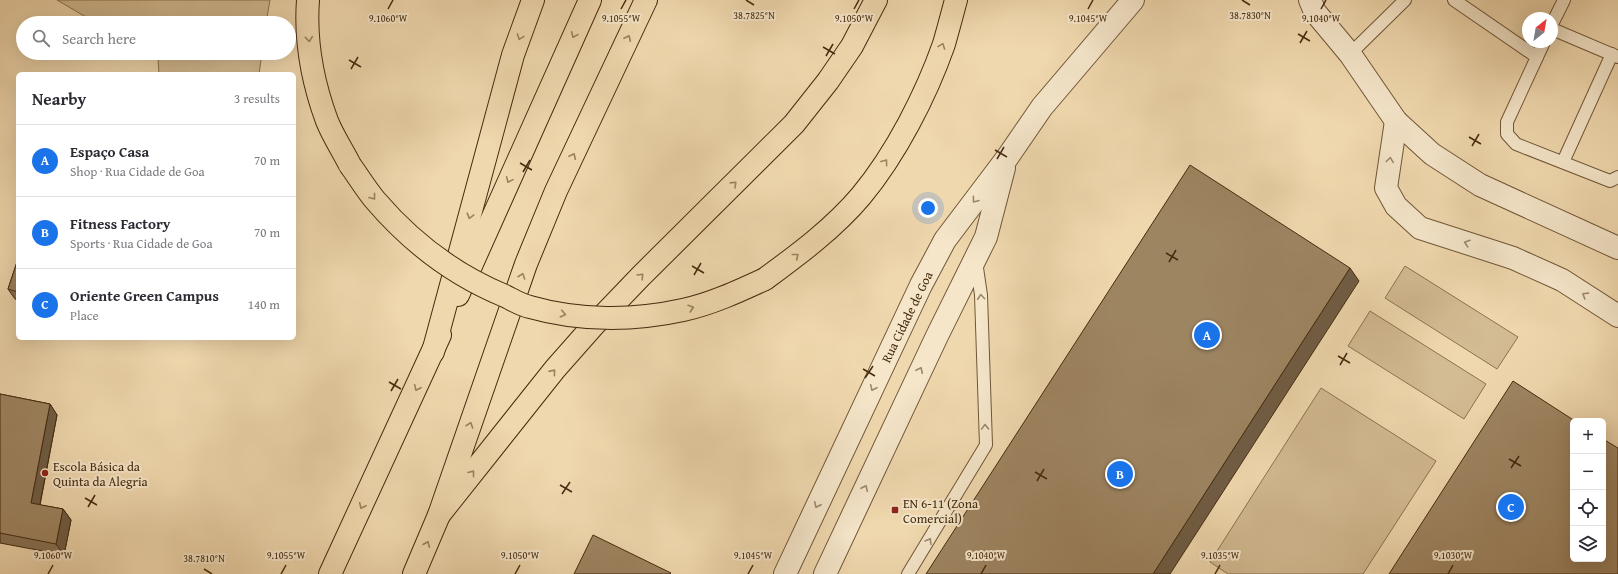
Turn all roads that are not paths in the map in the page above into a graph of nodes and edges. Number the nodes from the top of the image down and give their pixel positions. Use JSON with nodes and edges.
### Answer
{"nodes":[{"id":1,"x":308,"y":0,"type":"edge"},
{"id":2,"x":533,"y":0,"type":"edge"},
{"id":3,"x":590,"y":0,"type":"edge"},
{"id":4,"x":646,"y":0,"type":"edge"},
{"id":5,"x":876,"y":0,"type":"edge"},
{"id":6,"x":956,"y":0,"type":"edge"},
{"id":7,"x":1133,"y":0,"type":"edge"},
{"id":8,"x":1292,"y":0,"type":"edge"},
{"id":9,"x":1405,"y":0,"type":"edge"},
{"id":10,"x":1454,"y":0,"type":"edge"},
{"id":11,"x":1564,"y":0,"type":"edge"},
{"id":12,"x":1312,"y":6,"type":"edge"},
{"id":13,"x":1558,"y":12,"type":"edge"},
{"id":14,"x":1558,"y":31,"type":"edge"},
{"id":15,"x":1541,"y":48,"type":"edge"},
{"id":16,"x":1350,"y":54,"type":"junction"},
{"id":17,"x":1615,"y":55,"type":"edge"},
{"id":18,"x":1537,"y":57,"type":"junction"},
{"id":19,"x":1396,"y":121,"type":"junction"},
{"id":20,"x":1007,"y":158,"type":"junction"},
{"id":21,"x":1563,"y":162,"type":"junction"},
{"id":22,"x":1618,"y":177,"type":"edge"},
{"id":23,"x":1618,"y":248,"type":"edge"},
{"id":24,"x":976,"y":257,"type":"junction"},
{"id":25,"x":1618,"y":316,"type":"edge"},
{"id":26,"x":433,"y":352,"type":"junction"},
{"id":27,"x":439,"y":515,"type":"junction"},
{"id":28,"x":330,"y":574,"type":"edge"},
{"id":29,"x":414,"y":574,"type":"edge"},
{"id":30,"x":785,"y":574,"type":"edge"},
{"id":31,"x":825,"y":574,"type":"edge"},
{"id":32,"x":908,"y":574,"type":"edge"}],
"edges":[{"from":1,"to":6,"type":"highway","one_way":true,"bridge":true},
{"from":2,"to":26,"type":"highway","one_way":true},
{"from":3,"to":26,"type":"highway","one_way":true},
{"from":27,"to":4,"type":"highway","one_way":true},
{"from":27,"to":5,"type":"highway","one_way":true},
{"from":7,"to":20,"type":"street","name":"Rua Cidade de Goa"},
{"from":8,"to":12,"type":"street"},
{"from":9,"to":16,"type":"lane"},
{"from":10,"to":18,"type":"lane"},
{"from":11,"to":13,"type":"lane"},
{"from":12,"to":16,"type":"street"},
{"from":14,"to":17,"type":"lane"},
{"from":15,"to":18,"type":"lane"},
{"from":16,"to":19,"type":"street"},
{"from":17,"to":21,"type":"lane"},
{"from":18,"to":21,"type":"lane"},
{"from":19,"to":23,"type":"street"},
{"from":25,"to":19,"type":"street","one_way":true},
{"from":20,"to":24,"type":"street","name":"Rua Cidade de Goa"},
{"from":20,"to":30,"type":"street","name":"Rua Cidade de Goa","one_way":true},
{"from":21,"to":22,"type":"lane"},
{"from":31,"to":24,"type":"street","name":"Rua Cidade de Goa","one_way":true},
{"from":32,"to":24,"type":"lane","one_way":true},
{"from":26,"to":28,"type":"highway","one_way":true},
{"from":29,"to":27,"type":"highway","one_way":true}]}
